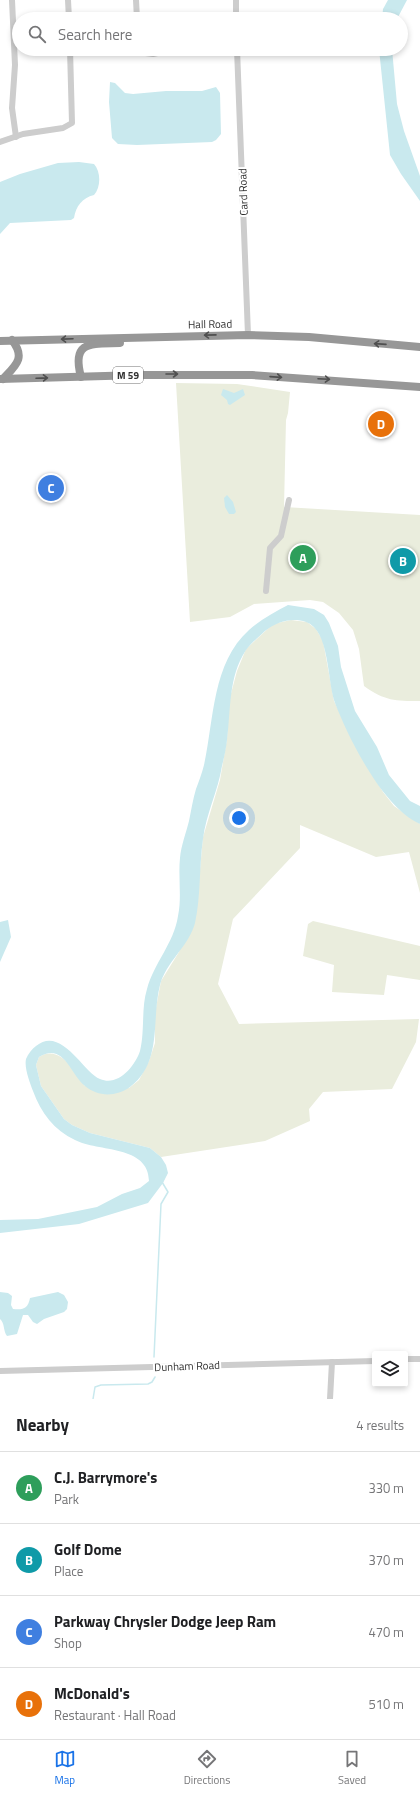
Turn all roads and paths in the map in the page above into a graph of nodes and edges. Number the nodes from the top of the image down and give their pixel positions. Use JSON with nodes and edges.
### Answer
{"nodes":[{"id":1,"x":12,"y":0,"type":"edge"},
{"id":2,"x":68,"y":0,"type":"edge"},
{"id":3,"x":136,"y":0,"type":"edge"},
{"id":4,"x":236,"y":0,"type":"edge"},
{"id":5,"x":13,"y":12,"type":"edge"},
{"id":6,"x":69,"y":12,"type":"edge"},
{"id":7,"x":137,"y":12,"type":"edge"},
{"id":8,"x":236,"y":12,"type":"edge"},
{"id":9,"x":15,"y":56,"type":"edge"},
{"id":10,"x":70,"y":56,"type":"edge"},
{"id":11,"x":237,"y":56,"type":"edge"},
{"id":12,"x":16,"y":137,"type":"junction"},
{"id":13,"x":0,"y":142,"type":"edge"},
{"id":14,"x":248,"y":334,"type":"junction"},
{"id":15,"x":162,"y":336,"type":"junction"},
{"id":16,"x":12,"y":340,"type":"junction"},
{"id":17,"x":0,"y":341,"type":"edge"},
{"id":18,"x":420,"y":347,"type":"edge"},
{"id":19,"x":81,"y":376,"type":"junction"},
{"id":20,"x":2,"y":379,"type":"edge"},
{"id":21,"x":420,"y":387,"type":"edge"},
{"id":22,"x":289,"y":500,"type":"dead end"},
{"id":23,"x":266,"y":591,"type":"dead end"},
{"id":24,"x":408,"y":1359,"type":"edge"},
{"id":25,"x":420,"y":1359,"type":"edge"},
{"id":26,"x":372,"y":1360,"type":"edge"},
{"id":27,"x":332,"y":1362,"type":"junction"},
{"id":28,"x":0,"y":1371,"type":"edge"},
{"id":29,"x":330,"y":1399,"type":"edge"}],
"edges":[{"from":1,"to":5,"type":"street"},
{"from":2,"to":6,"type":"street"},
{"from":3,"to":7,"type":"street"},
{"from":4,"to":8,"type":"street"},
{"from":9,"to":12,"type":"street"},
{"from":10,"to":12,"type":"street"},
{"from":11,"to":14,"type":"street","name":"Card Road"},
{"from":12,"to":13,"type":"street"},
{"from":14,"to":15,"type":"highway","name":"Hall Road","one_way":true},
{"from":18,"to":14,"type":"highway","name":"Hall Road","one_way":true},
{"from":15,"to":16,"type":"highway","name":"Hall Road","one_way":true},
{"from":15,"to":19,"type":"highway"},
{"from":16,"to":17,"type":"highway","name":"Hall Road"},
{"from":16,"to":20,"type":"highway"},
{"from":20,"to":19,"type":"highway","number":"M 59","one_way":true},
{"from":19,"to":21,"type":"highway","number":"M 59","one_way":true},
{"from":22,"to":23,"type":"street"},
{"from":24,"to":25,"type":"street"},
{"from":26,"to":27,"type":"street","name":"Dunham Road"},
{"from":27,"to":28,"type":"street","name":"Dunham Road"},
{"from":27,"to":29,"type":"street"}]}
